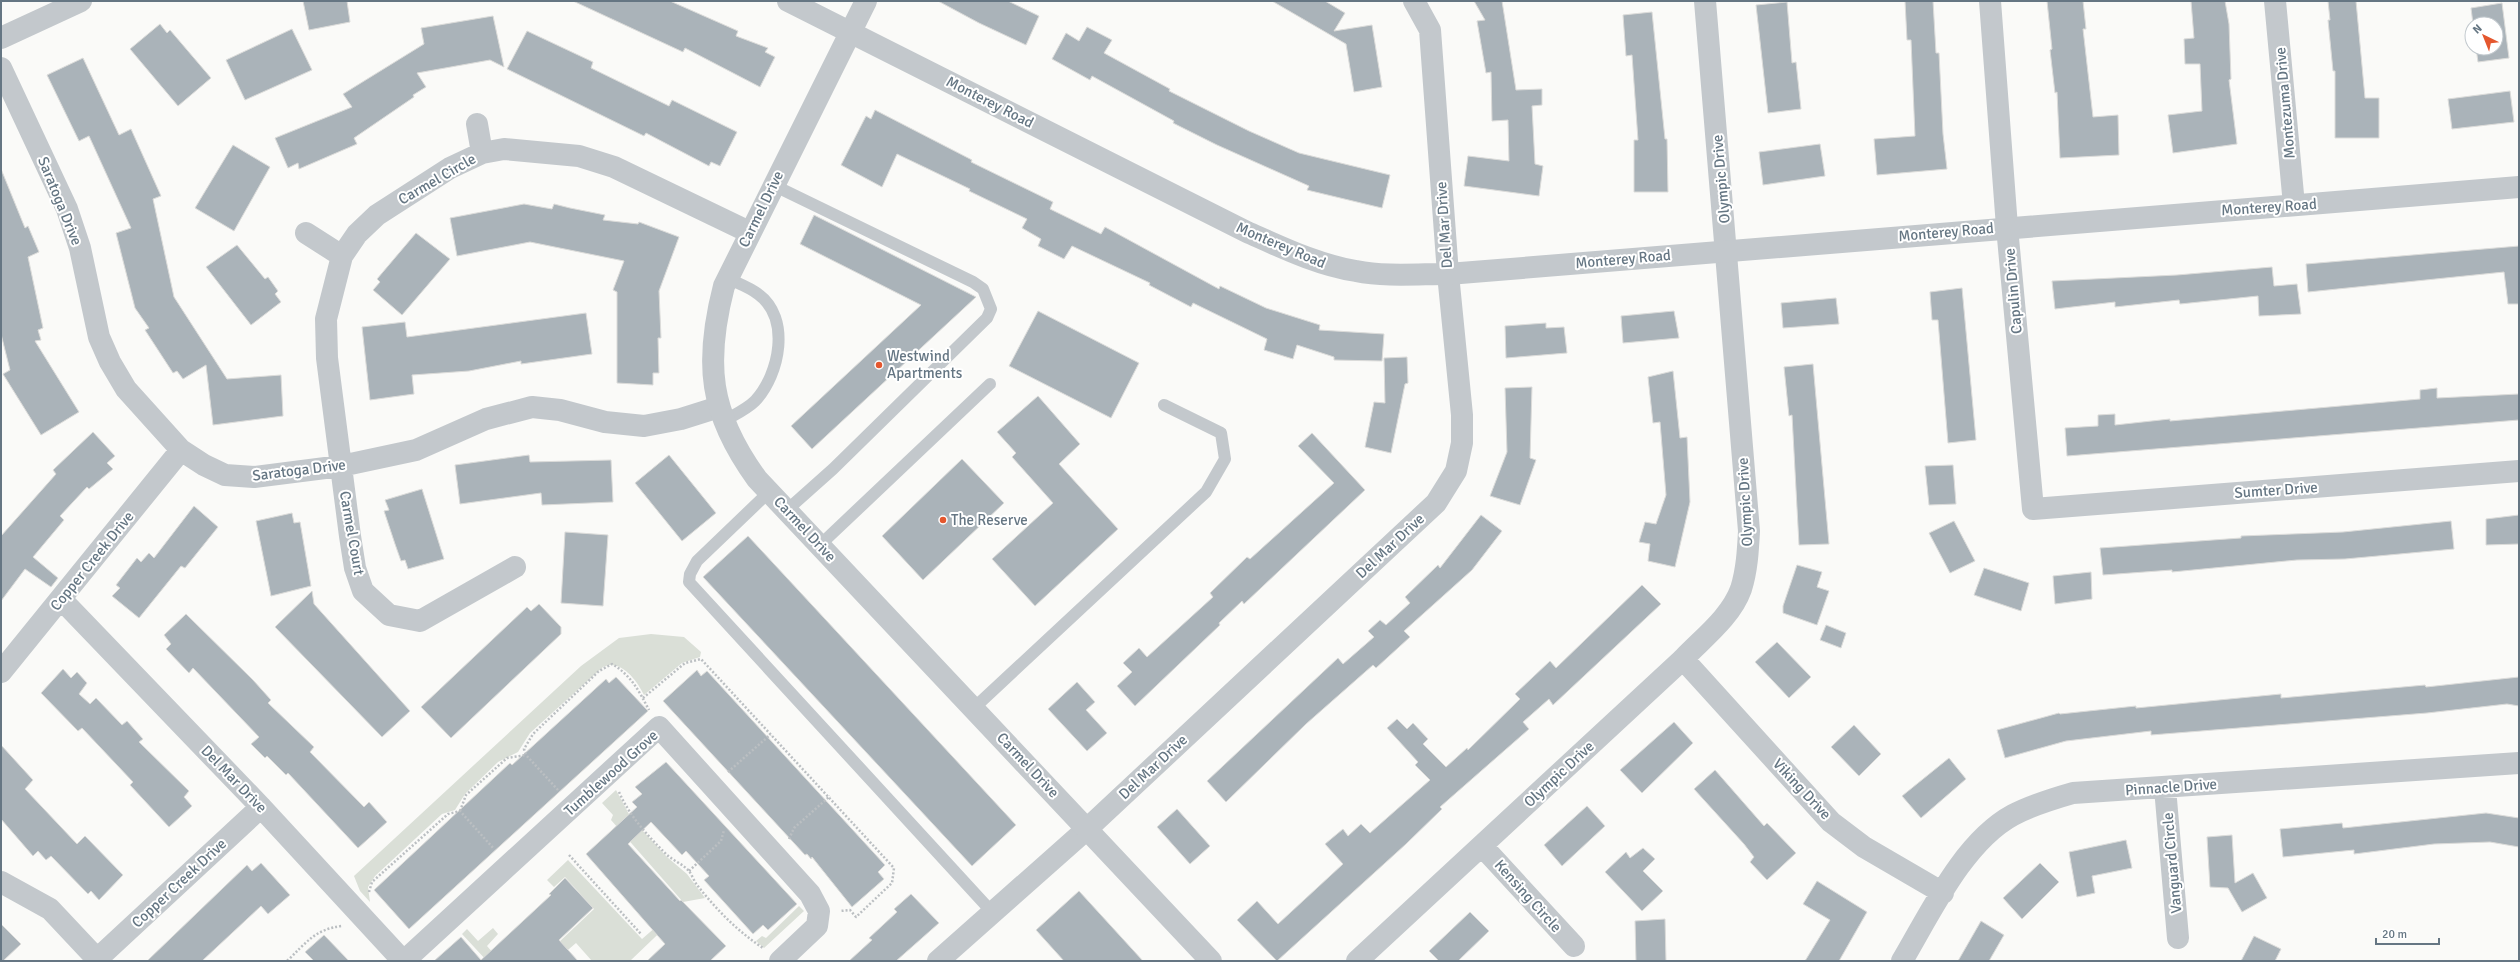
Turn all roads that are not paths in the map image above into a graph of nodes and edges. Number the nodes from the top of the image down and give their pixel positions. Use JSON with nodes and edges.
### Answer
{"nodes":[{"id":1,"x":81,"y":1,"type":"edge"},
{"id":2,"x":788,"y":1,"type":"edge"},
{"id":3,"x":866,"y":1,"type":"edge"},
{"id":4,"x":1414,"y":1,"type":"edge"},
{"id":5,"x":1705,"y":1,"type":"edge"},
{"id":6,"x":1990,"y":1,"type":"edge"},
{"id":7,"x":2275,"y":1,"type":"edge"},
{"id":8,"x":851,"y":32,"type":"junction"},
{"id":9,"x":1,"y":38,"type":"edge"},
{"id":10,"x":1,"y":68,"type":"edge"},
{"id":11,"x":477,"y":124,"type":"dead end"},
{"id":12,"x":482,"y":153,"type":"junction"},
{"id":13,"x":773,"y":185,"type":"junction"},
{"id":14,"x":2519,"y":187,"type":"edge"},
{"id":15,"x":2294,"y":205,"type":"junction"},
{"id":16,"x":2007,"y":227,"type":"junction"},
{"id":17,"x":749,"y":232,"type":"junction"},
{"id":18,"x":306,"y":234,"type":"dead end"},
{"id":19,"x":1727,"y":251,"type":"junction"},
{"id":20,"x":342,"y":256,"type":"junction"},
{"id":21,"x":1448,"y":274,"type":"junction"},
{"id":22,"x":727,"y":278,"type":"junction"},
{"id":23,"x":990,"y":384,"type":"dead end"},
{"id":24,"x":1164,"y":405,"type":"dead end"},
{"id":25,"x":722,"y":414,"type":"junction"},
{"id":26,"x":181,"y":450,"type":"junction"},
{"id":27,"x":341,"y":466,"type":"junction"},
{"id":28,"x":2519,"y":471,"type":"edge"},
{"id":29,"x":769,"y":492,"type":"junction"},
{"id":30,"x":2033,"y":509,"type":"joint"},
{"id":31,"x":786,"y":510,"type":"junction"},
{"id":32,"x":820,"y":545,"type":"junction"},
{"id":33,"x":515,"y":567,"type":"dead end"},
{"id":34,"x":61,"y":599,"type":"junction"},
{"id":35,"x":1682,"y":659,"type":"junction"},
{"id":36,"x":1,"y":672,"type":"edge"},
{"id":37,"x":974,"y":708,"type":"junction"},
{"id":38,"x":2519,"y":763,"type":"edge"},
{"id":39,"x":2165,"y":788,"type":"junction"},
{"id":40,"x":261,"y":806,"type":"junction"},
{"id":41,"x":1088,"y":828,"type":"junction"},
{"id":42,"x":1482,"y":846,"type":"junction"},
{"id":43,"x":1,"y":882,"type":"edge"},
{"id":44,"x":1943,"y":893,"type":"junction"},
{"id":45,"x":992,"y":912,"type":"junction"},
{"id":46,"x":2178,"y":938,"type":"dead end"},
{"id":47,"x":1574,"y":946,"type":"dead end"},
{"id":48,"x":773,"y":956,"type":"edge"},
{"id":49,"x":96,"y":960,"type":"edge"},
{"id":50,"x":404,"y":961,"type":"edge"},
{"id":51,"x":938,"y":961,"type":"edge"},
{"id":52,"x":1211,"y":961,"type":"edge"},
{"id":53,"x":1358,"y":961,"type":"edge"},
{"id":54,"x":1902,"y":961,"type":"edge"}],
"edges":[{"from":1,"to":9,"type":"street"},
{"from":2,"to":8,"type":"street","name":"Monterey Road"},
{"from":3,"to":8,"type":"street","name":"Carmel Drive"},
{"from":4,"to":21,"type":"street","name":"Del Mar Drive"},
{"from":5,"to":19,"type":"street","name":"Olympic Drive"},
{"from":6,"to":16,"type":"street","name":"Capulin Drive"},
{"from":7,"to":15,"type":"street","name":"Montezuma Drive"},
{"from":8,"to":13,"type":"street","name":"Carmel Drive"},
{"from":8,"to":21,"type":"street","name":"Monterey Road"},
{"from":10,"to":26,"type":"street","name":"Saratoga Drive"},
{"from":11,"to":12,"type":"street"},
{"from":12,"to":17,"type":"street","name":"Carmel Circle"},
{"from":12,"to":20,"type":"street","name":"Carmel Circle"},
{"from":13,"to":17,"type":"street","name":"Carmel Drive"},
{"from":13,"to":31,"type":"lane"},
{"from":14,"to":15,"type":"street","name":"Monterey Road"},
{"from":15,"to":16,"type":"street","name":"Monterey Road"},
{"from":16,"to":19,"type":"street","name":"Monterey Road"},
{"from":16,"to":30,"type":"street","name":"Capulin Drive"},
{"from":17,"to":22,"type":"street","name":"Carmel Drive"},
{"from":18,"to":20,"type":"street"},
{"from":19,"to":21,"type":"street","name":"Monterey Road"},
{"from":19,"to":35,"type":"street","name":"Olympic Drive"},
{"from":20,"to":27,"type":"street","name":"Carmel Circle"},
{"from":21,"to":41,"type":"street","name":"Del Mar Drive"},
{"from":22,"to":25,"type":"street","name":"Carmel Drive"},
{"from":22,"to":25,"type":"lane"},
{"from":23,"to":32,"type":"lane"},
{"from":24,"to":37,"type":"lane"},
{"from":25,"to":27,"type":"street","name":"Saratoga Drive"},
{"from":25,"to":29,"type":"street","name":"Carmel Drive"},
{"from":26,"to":27,"type":"street","name":"Saratoga Drive"},
{"from":26,"to":34,"type":"street","name":"Copper Creek Drive"},
{"from":27,"to":33,"type":"street","name":"Carmel Court"},
{"from":28,"to":30,"type":"street","name":"Sumter Drive"},
{"from":29,"to":31,"type":"street","name":"Carmel Drive"},
{"from":29,"to":45,"type":"lane"},
{"from":31,"to":32,"type":"street","name":"Carmel Drive"},
{"from":32,"to":37,"type":"street","name":"Carmel Drive"},
{"from":34,"to":36,"type":"street","name":"Copper Creek Drive"},
{"from":34,"to":40,"type":"street","name":"Del Mar Drive"},
{"from":35,"to":42,"type":"street","name":"Olympic Drive"},
{"from":35,"to":44,"type":"street","name":"Viking Drive"},
{"from":37,"to":41,"type":"street","name":"Carmel Drive"},
{"from":38,"to":39,"type":"street","name":"Pinnacle Drive"},
{"from":39,"to":44,"type":"street","name":"Pinnacle Drive"},
{"from":39,"to":46,"type":"street","name":"Vanguard Circle"},
{"from":40,"to":49,"type":"street","name":"Copper Creek Drive"},
{"from":40,"to":50,"type":"street","name":"Del Mar Drive"},
{"from":41,"to":45,"type":"street","name":"Del Mar Drive"},
{"from":41,"to":52,"type":"street","name":"Carmel Drive"},
{"from":42,"to":47,"type":"street","name":"Kensing Circle"},
{"from":42,"to":53,"type":"street","name":"Olympic Drive"},
{"from":43,"to":49,"type":"street","name":"Copper Creek Drive"},
{"from":44,"to":54,"type":"street","name":"Pinnacle Drive"},
{"from":45,"to":51,"type":"street","name":"Del Mar Drive"},
{"from":48,"to":50,"type":"street","name":"Tumblewood Grove"}]}
